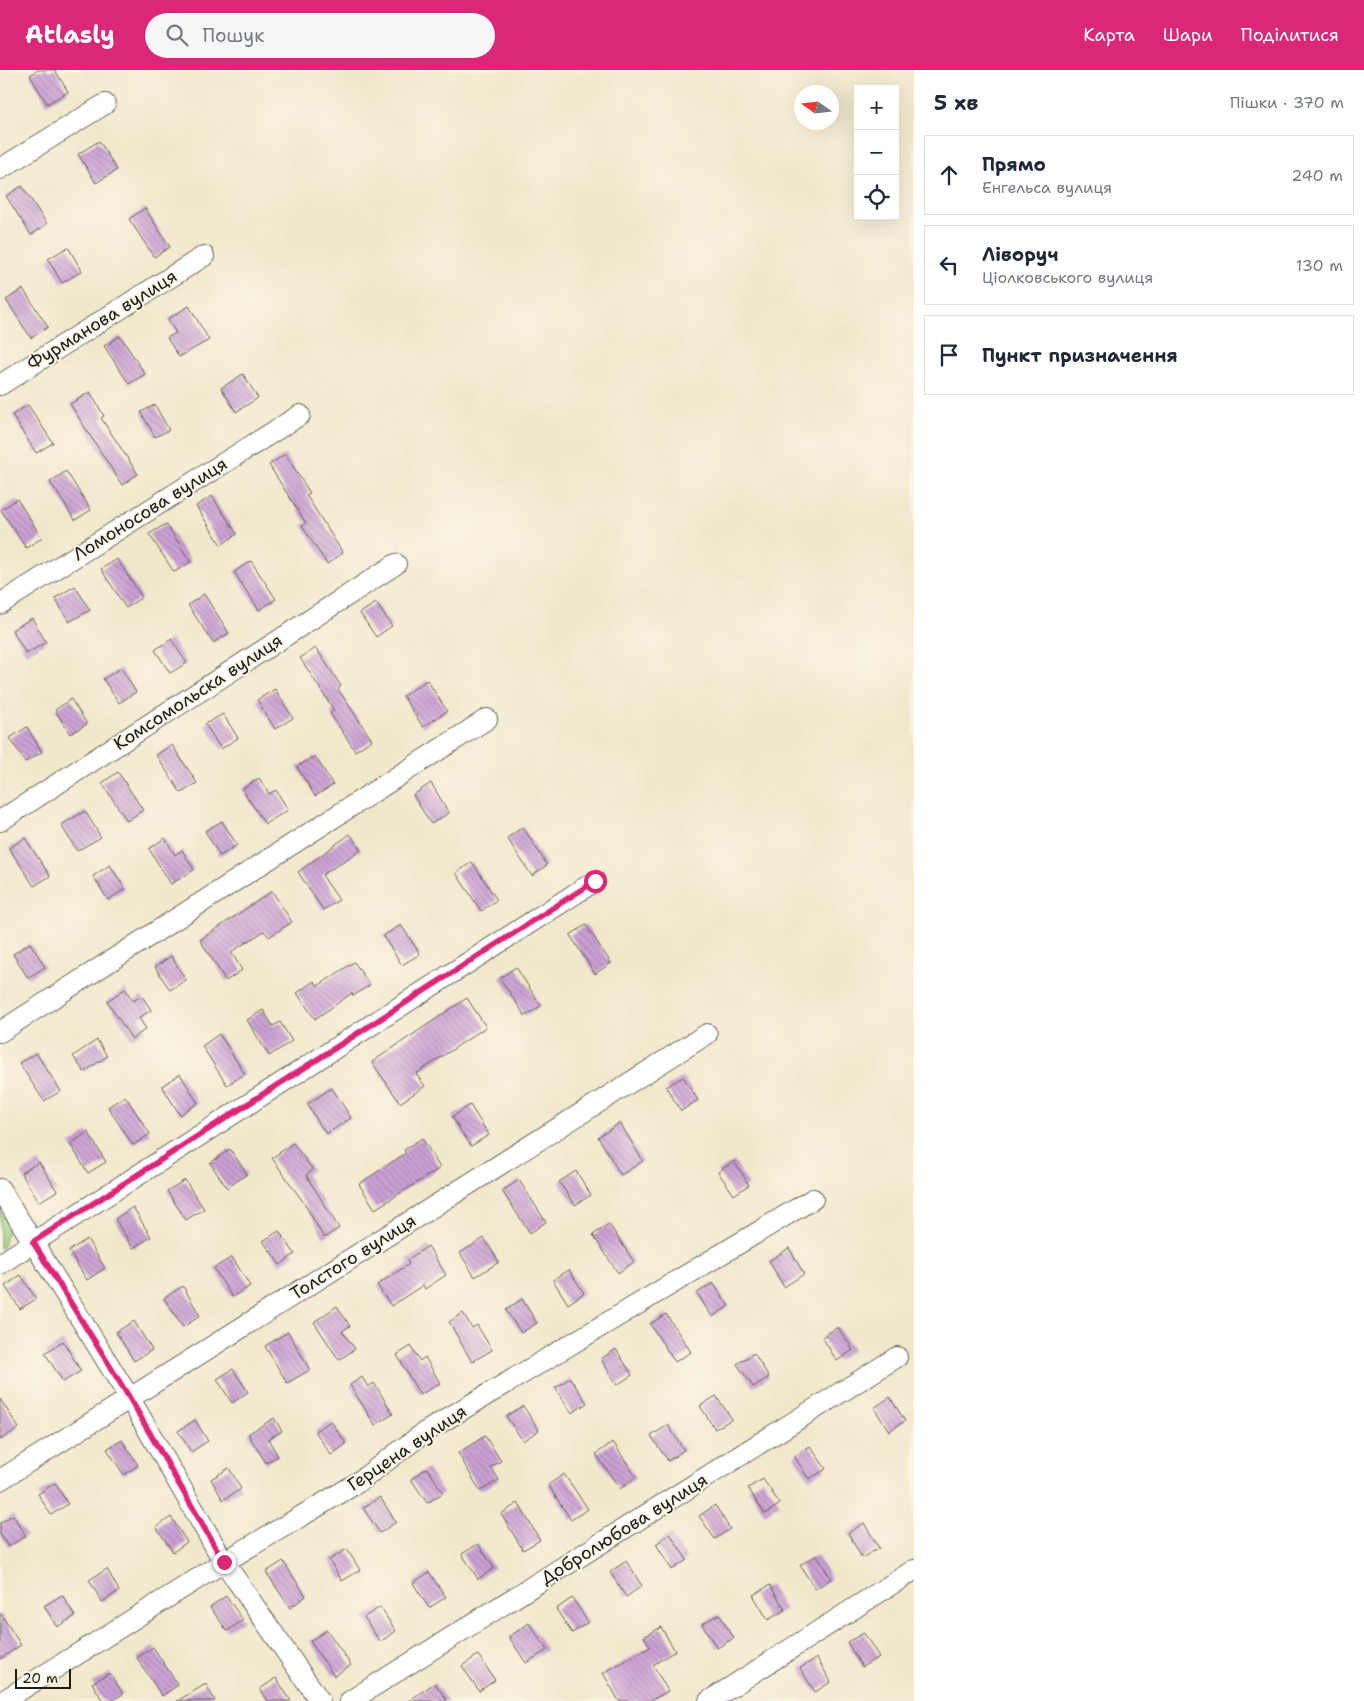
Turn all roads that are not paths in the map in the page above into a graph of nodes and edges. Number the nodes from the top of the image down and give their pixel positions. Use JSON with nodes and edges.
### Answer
{"nodes":[{"id":1,"x":105,"y":104,"type":"dead end"},
{"id":2,"x":0,"y":169,"type":"edge"},
{"id":3,"x":204,"y":256,"type":"dead end"},
{"id":4,"x":0,"y":385,"type":"edge"},
{"id":5,"x":300,"y":415,"type":"dead end"},
{"id":6,"x":396,"y":564,"type":"dead end"},
{"id":7,"x":0,"y":604,"type":"edge"},
{"id":8,"x":486,"y":719,"type":"dead end"},
{"id":9,"x":0,"y":821,"type":"edge"},
{"id":10,"x":595,"y":881,"type":"dead end"},
{"id":11,"x":0,"y":1032,"type":"edge"},
{"id":12,"x":707,"y":1034,"type":"dead end"},
{"id":13,"x":0,"y":1189,"type":"edge"},
{"id":14,"x":813,"y":1199,"type":"dead end"},
{"id":15,"x":33,"y":1242,"type":"junction"},
{"id":16,"x":0,"y":1264,"type":"edge"},
{"id":17,"x":897,"y":1357,"type":"dead end"},
{"id":18,"x":129,"y":1397,"type":"junction"},
{"id":19,"x":0,"y":1480,"type":"edge"},
{"id":20,"x":224,"y":1562,"type":"junction"},
{"id":21,"x":914,"y":1570,"type":"edge"},
{"id":22,"x":3,"y":1701,"type":"edge"},
{"id":23,"x":320,"y":1701,"type":"edge"},
{"id":24,"x":350,"y":1701,"type":"edge"},
{"id":25,"x":709,"y":1701,"type":"edge"}],
"edges":[{"from":1,"to":2,"type":"street"},
{"from":3,"to":4,"type":"street","name":"Фурманова вулиця"},
{"from":5,"to":7,"type":"street","name":"Ломоносова вулиця"},
{"from":6,"to":9,"type":"street","name":"Комсомольска вулиця"},
{"from":8,"to":11,"type":"street"},
{"from":10,"to":15,"type":"street"},
{"from":12,"to":18,"type":"street","name":"Толстого вулиця"},
{"from":13,"to":15,"type":"street"},
{"from":14,"to":20,"type":"street","name":"Герцена вулиця"},
{"from":15,"to":16,"type":"street"},
{"from":15,"to":18,"type":"street"},
{"from":17,"to":24,"type":"street","name":"Добролюбова вулиця"},
{"from":18,"to":19,"type":"street","name":"Толстого вулиця"},
{"from":18,"to":20,"type":"street"},
{"from":20,"to":22,"type":"street","name":"Герцена вулиця"},
{"from":20,"to":23,"type":"street"},
{"from":21,"to":25,"type":"street"}]}
